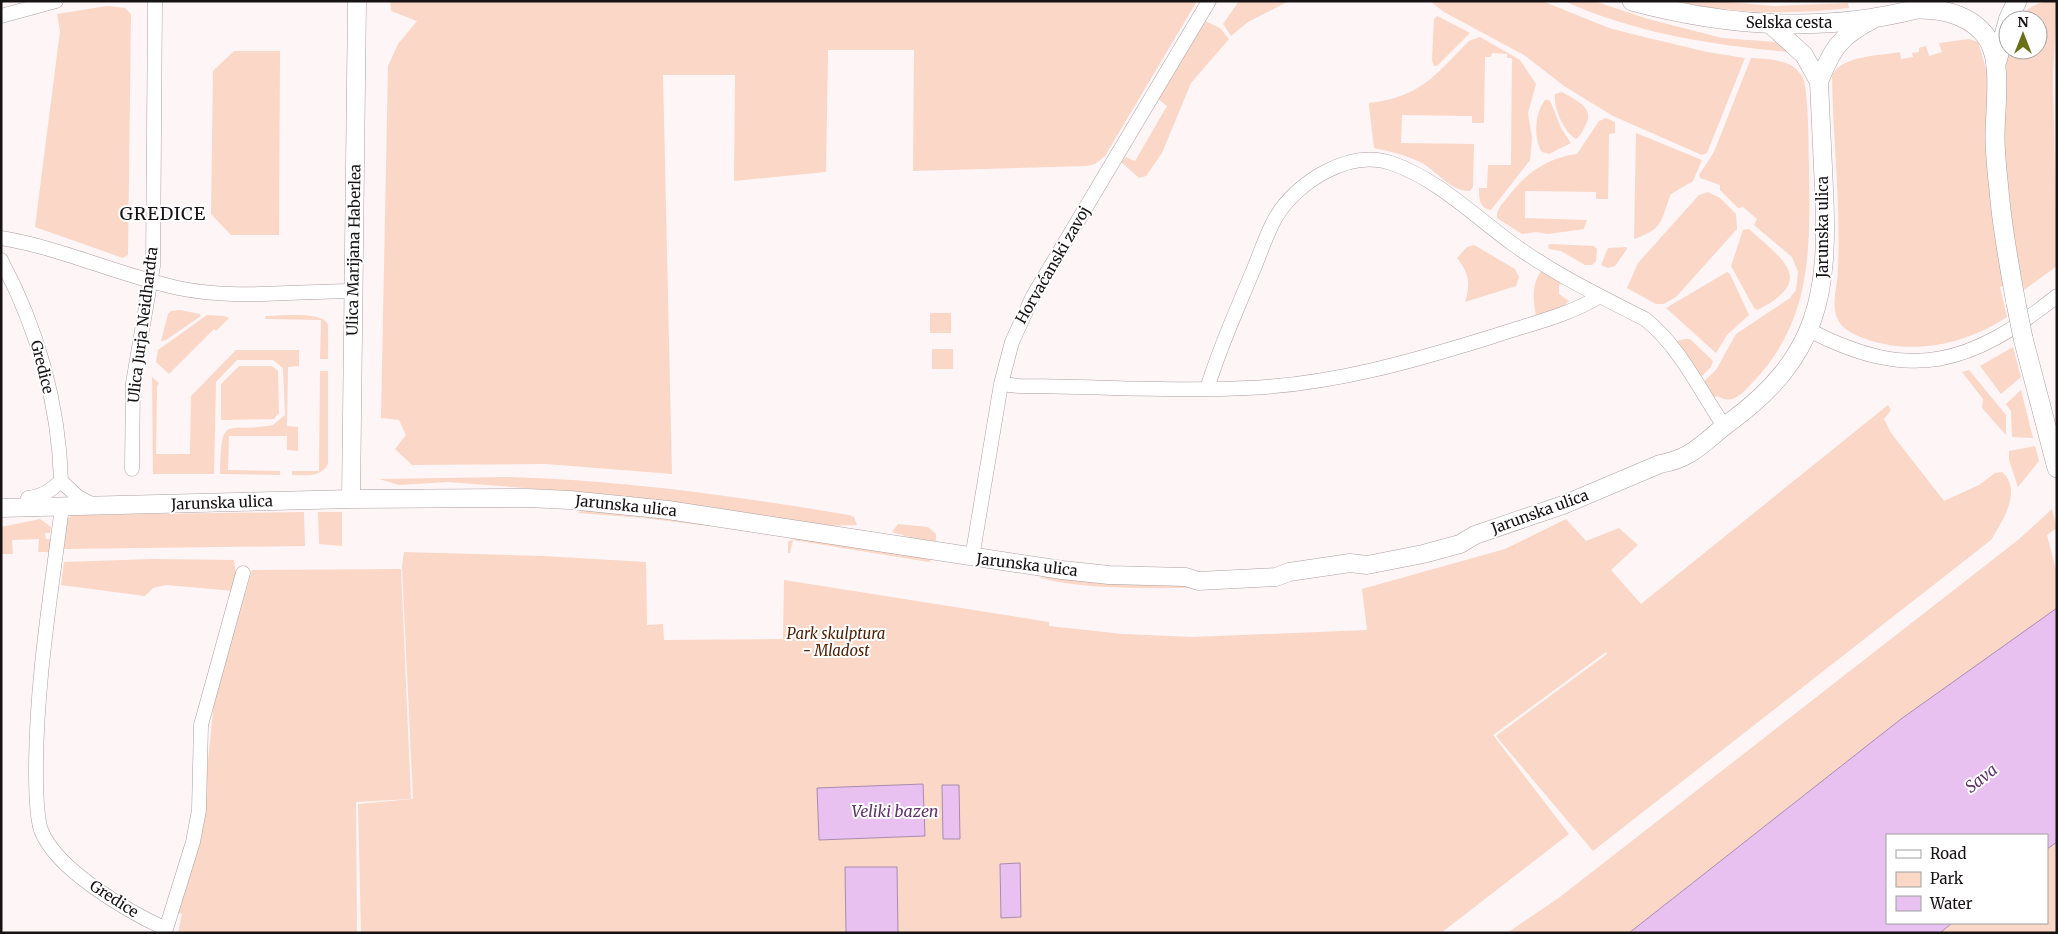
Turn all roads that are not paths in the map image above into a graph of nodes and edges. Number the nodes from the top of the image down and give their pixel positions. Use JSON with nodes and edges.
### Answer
{"nodes":[{"id":1,"x":56,"y":1,"type":"edge"},
{"id":2,"x":155,"y":1,"type":"edge"},
{"id":3,"x":356,"y":1,"type":"edge"},
{"id":4,"x":1209,"y":1,"type":"edge"},
{"id":5,"x":1632,"y":1,"type":"edge"},
{"id":6,"x":1945,"y":1,"type":"edge"},
{"id":7,"x":1920,"y":9,"type":"junction"},
{"id":8,"x":1,"y":16,"type":"edge"},
{"id":9,"x":1874,"y":18,"type":"junction"},
{"id":10,"x":1771,"y":25,"type":"junction"},
{"id":11,"x":1998,"y":58,"type":"edge"},
{"id":12,"x":1996,"y":70,"type":"junction"},
{"id":13,"x":1819,"y":82,"type":"junction"},
{"id":14,"x":1,"y":238,"type":"edge"},
{"id":15,"x":1,"y":260,"type":"edge"},
{"id":16,"x":151,"y":281,"type":"junction"},
{"id":17,"x":354,"y":291,"type":"junction"},
{"id":18,"x":1600,"y":296,"type":"junction"},
{"id":19,"x":2057,"y":296,"type":"edge"},
{"id":20,"x":1809,"y":330,"type":"junction"},
{"id":21,"x":1001,"y":384,"type":"junction"},
{"id":22,"x":1207,"y":389,"type":"junction"},
{"id":23,"x":1724,"y":426,"type":"junction"},
{"id":24,"x":2057,"y":468,"type":"edge"},
{"id":25,"x":132,"y":469,"type":"dead end"},
{"id":26,"x":61,"y":481,"type":"junction"},
{"id":27,"x":1,"y":498,"type":"edge"},
{"id":28,"x":28,"y":498,"type":"junction"},
{"id":29,"x":352,"y":499,"type":"junction"},
{"id":30,"x":96,"y":506,"type":"junction"},
{"id":31,"x":62,"y":507,"type":"junction"},
{"id":32,"x":1,"y":508,"type":"edge"},
{"id":33,"x":972,"y":558,"type":"junction"},
{"id":34,"x":243,"y":573,"type":"dead end"}],
"edges":[{"from":1,"to":8,"type":"street"},
{"from":2,"to":16,"type":"street","name":"Ulica Jurja Neidhardta"},
{"from":3,"to":17,"type":"street","name":"Ulica Marijana Haberlea"},
{"from":4,"to":21,"type":"street","name":"Horvaćanski zavoj"},
{"from":5,"to":10,"type":"main road","name":"Selska cesta"},
{"from":6,"to":7,"type":"main road","name":"Selska cesta"},
{"from":7,"to":9,"type":"main road","name":"Selska cesta"},
{"from":7,"to":12,"type":"main road"},
{"from":9,"to":10,"type":"main road","name":"Selska cesta"},
{"from":9,"to":13,"type":"street"},
{"from":10,"to":13,"type":"street"},
{"from":11,"to":12,"type":"main road"},
{"from":12,"to":24,"type":"main road","bridge":true},
{"from":13,"to":20,"type":"street","name":"Jarunska ulica"},
{"from":14,"to":16,"type":"street"},
{"from":15,"to":26,"type":"street","name":"Gredice"},
{"from":16,"to":17,"type":"street"},
{"from":16,"to":25,"type":"street","name":"Ulica Jurja Neidhardta"},
{"from":17,"to":29,"type":"street","name":"Ulica Marijana Haberlea"},
{"from":18,"to":22,"type":"street"},
{"from":18,"to":22,"type":"street"},
{"from":18,"to":23,"type":"street"},
{"from":19,"to":20,"type":"street"},
{"from":20,"to":23,"type":"street","name":"Jarunska ulica"},
{"from":21,"to":22,"type":"street"},
{"from":21,"to":33,"type":"street","name":"Horvaćanski zavoj"},
{"from":23,"to":33,"type":"street","name":"Jarunska ulica"},
{"from":26,"to":28,"type":"street"},
{"from":26,"to":30,"type":"street"},
{"from":27,"to":28,"type":"street","name":"Jarunska ulica"},
{"from":28,"to":31,"type":"street","name":"Jarunska ulica"},
{"from":29,"to":30,"type":"street","name":"Jarunska ulica"},
{"from":29,"to":33,"type":"street","name":"Jarunska ulica"},
{"from":30,"to":31,"type":"street","name":"Jarunska ulica"},
{"from":31,"to":32,"type":"street","name":"Jarunska ulica"},
{"from":31,"to":34,"type":"street","name":"Gredice"}]}
